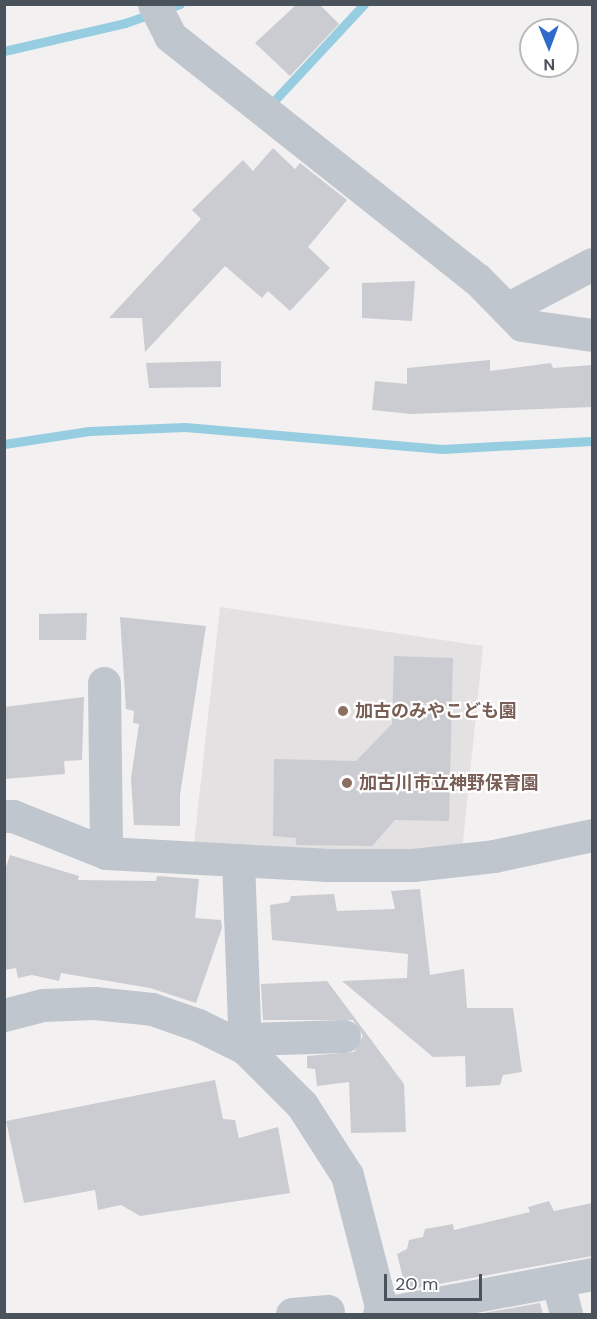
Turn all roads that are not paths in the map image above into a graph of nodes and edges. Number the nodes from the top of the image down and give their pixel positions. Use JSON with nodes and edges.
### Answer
{"nodes":[{"id":1,"x":153,"y":4,"type":"edge"},
{"id":2,"x":592,"y":264,"type":"edge"},
{"id":3,"x":507,"y":309,"type":"junction"},
{"id":4,"x":592,"y":335,"type":"edge"},
{"id":5,"x":104,"y":683,"type":"dead end"},
{"id":6,"x":4,"y":816,"type":"edge"},
{"id":7,"x":592,"y":835,"type":"edge"},
{"id":8,"x":106,"y":853,"type":"junction"},
{"id":9,"x":238,"y":860,"type":"junction"},
{"id":10,"x":4,"y":1016,"type":"edge"},
{"id":11,"x":344,"y":1036,"type":"dead end"},
{"id":12,"x":245,"y":1044,"type":"junction"},
{"id":13,"x":592,"y":1274,"type":"edge"},
{"id":14,"x":558,"y":1282,"type":"junction"},
{"id":15,"x":328,"y":1311,"type":"dead end"},
{"id":16,"x":292,"y":1314,"type":"edge"},
{"id":17,"x":382,"y":1314,"type":"edge"},
{"id":18,"x":566,"y":1314,"type":"edge"}],
"edges":[{"from":1,"to":3,"type":"street"},
{"from":2,"to":3,"type":"street"},
{"from":3,"to":4,"type":"street"},
{"from":5,"to":8,"type":"street"},
{"from":6,"to":8,"type":"street"},
{"from":7,"to":9,"type":"street"},
{"from":8,"to":9,"type":"street"},
{"from":9,"to":12,"type":"street"},
{"from":10,"to":12,"type":"street"},
{"from":11,"to":12,"type":"street"},
{"from":12,"to":17,"type":"street"},
{"from":13,"to":14,"type":"street"},
{"from":14,"to":17,"type":"street"},
{"from":14,"to":18,"type":"street"},
{"from":15,"to":16,"type":"street"}]}
